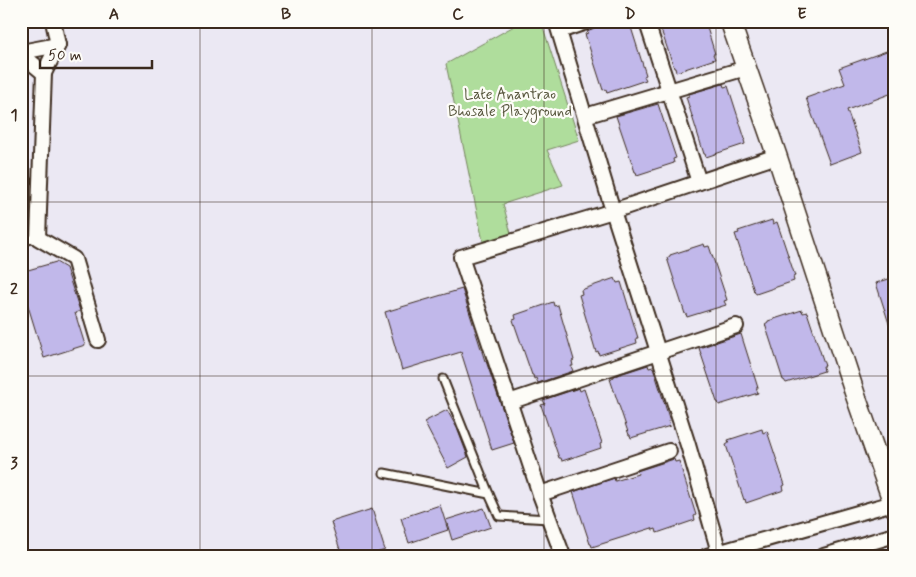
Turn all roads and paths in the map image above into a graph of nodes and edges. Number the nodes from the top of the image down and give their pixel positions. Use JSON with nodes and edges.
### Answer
{"nodes":[{"id":1,"x":53,"y":21,"type":"edge"},
{"id":2,"x":589,"y":21,"type":"edge"},
{"id":3,"x":730,"y":21,"type":"edge"},
{"id":4,"x":558,"y":26,"type":"edge"},
{"id":5,"x":648,"y":26,"type":"dead end"},
{"id":6,"x":58,"y":45,"type":"junction"},
{"id":7,"x":21,"y":53,"type":"edge"},
{"id":8,"x":746,"y":68,"type":"junction"},
{"id":9,"x":44,"y":72,"type":"junction"},
{"id":10,"x":668,"y":91,"type":"junction"},
{"id":11,"x":585,"y":116,"type":"junction"},
{"id":12,"x":777,"y":156,"type":"junction"},
{"id":13,"x":699,"y":182,"type":"junction"},
{"id":14,"x":613,"y":211,"type":"junction"},
{"id":15,"x":38,"y":238,"type":"junction"},
{"id":16,"x":21,"y":241,"type":"edge"},
{"id":17,"x":736,"y":326,"type":"dead end"},
{"id":18,"x":98,"y":340,"type":"dead end"},
{"id":19,"x":658,"y":351,"type":"junction"},
{"id":20,"x":443,"y":379,"type":"dead end"},
{"id":21,"x":509,"y":402,"type":"junction"},
{"id":22,"x":669,"y":451,"type":"dead end"},
{"id":23,"x":384,"y":473,"type":"dead end"},
{"id":24,"x":489,"y":494,"type":"junction"},
{"id":25,"x":540,"y":494,"type":"junction"},
{"id":26,"x":894,"y":504,"type":"edge"},
{"id":27,"x":549,"y":519,"type":"junction"},
{"id":28,"x":895,"y":535,"type":"edge"},
{"id":29,"x":713,"y":554,"type":"edge"},
{"id":30,"x":563,"y":556,"type":"edge"},
{"id":31,"x":824,"y":556,"type":"edge"}],
"edges":[{"from":1,"to":6,"type":"street"},
{"from":2,"to":4,"type":"street"},
{"from":3,"to":8,"type":"street"},
{"from":4,"to":11,"type":"street"},
{"from":5,"to":10,"type":"street"},
{"from":6,"to":7,"type":"street"},
{"from":6,"to":9,"type":"street"},
{"from":7,"to":9,"type":"street"},
{"from":8,"to":10,"type":"street"},
{"from":8,"to":12,"type":"street"},
{"from":9,"to":15,"type":"street"},
{"from":10,"to":11,"type":"street"},
{"from":10,"to":13,"type":"street"},
{"from":11,"to":14,"type":"street"},
{"from":12,"to":13,"type":"street"},
{"from":12,"to":26,"type":"street"},
{"from":13,"to":14,"type":"street"},
{"from":14,"to":19,"type":"street"},
{"from":14,"to":21,"type":"street"},
{"from":15,"to":16,"type":"lane"},
{"from":15,"to":18,"type":"street"},
{"from":17,"to":19,"type":"street"},
{"from":19,"to":21,"type":"street"},
{"from":19,"to":29,"type":"street"},
{"from":20,"to":24,"type":"lane"},
{"from":21,"to":25,"type":"street"},
{"from":22,"to":25,"type":"street"},
{"from":23,"to":24,"type":"lane"},
{"from":24,"to":27,"type":"lane"},
{"from":25,"to":27,"type":"street"},
{"from":26,"to":29,"type":"street"},
{"from":27,"to":30,"type":"street"},
{"from":28,"to":31,"type":"street"}]}
